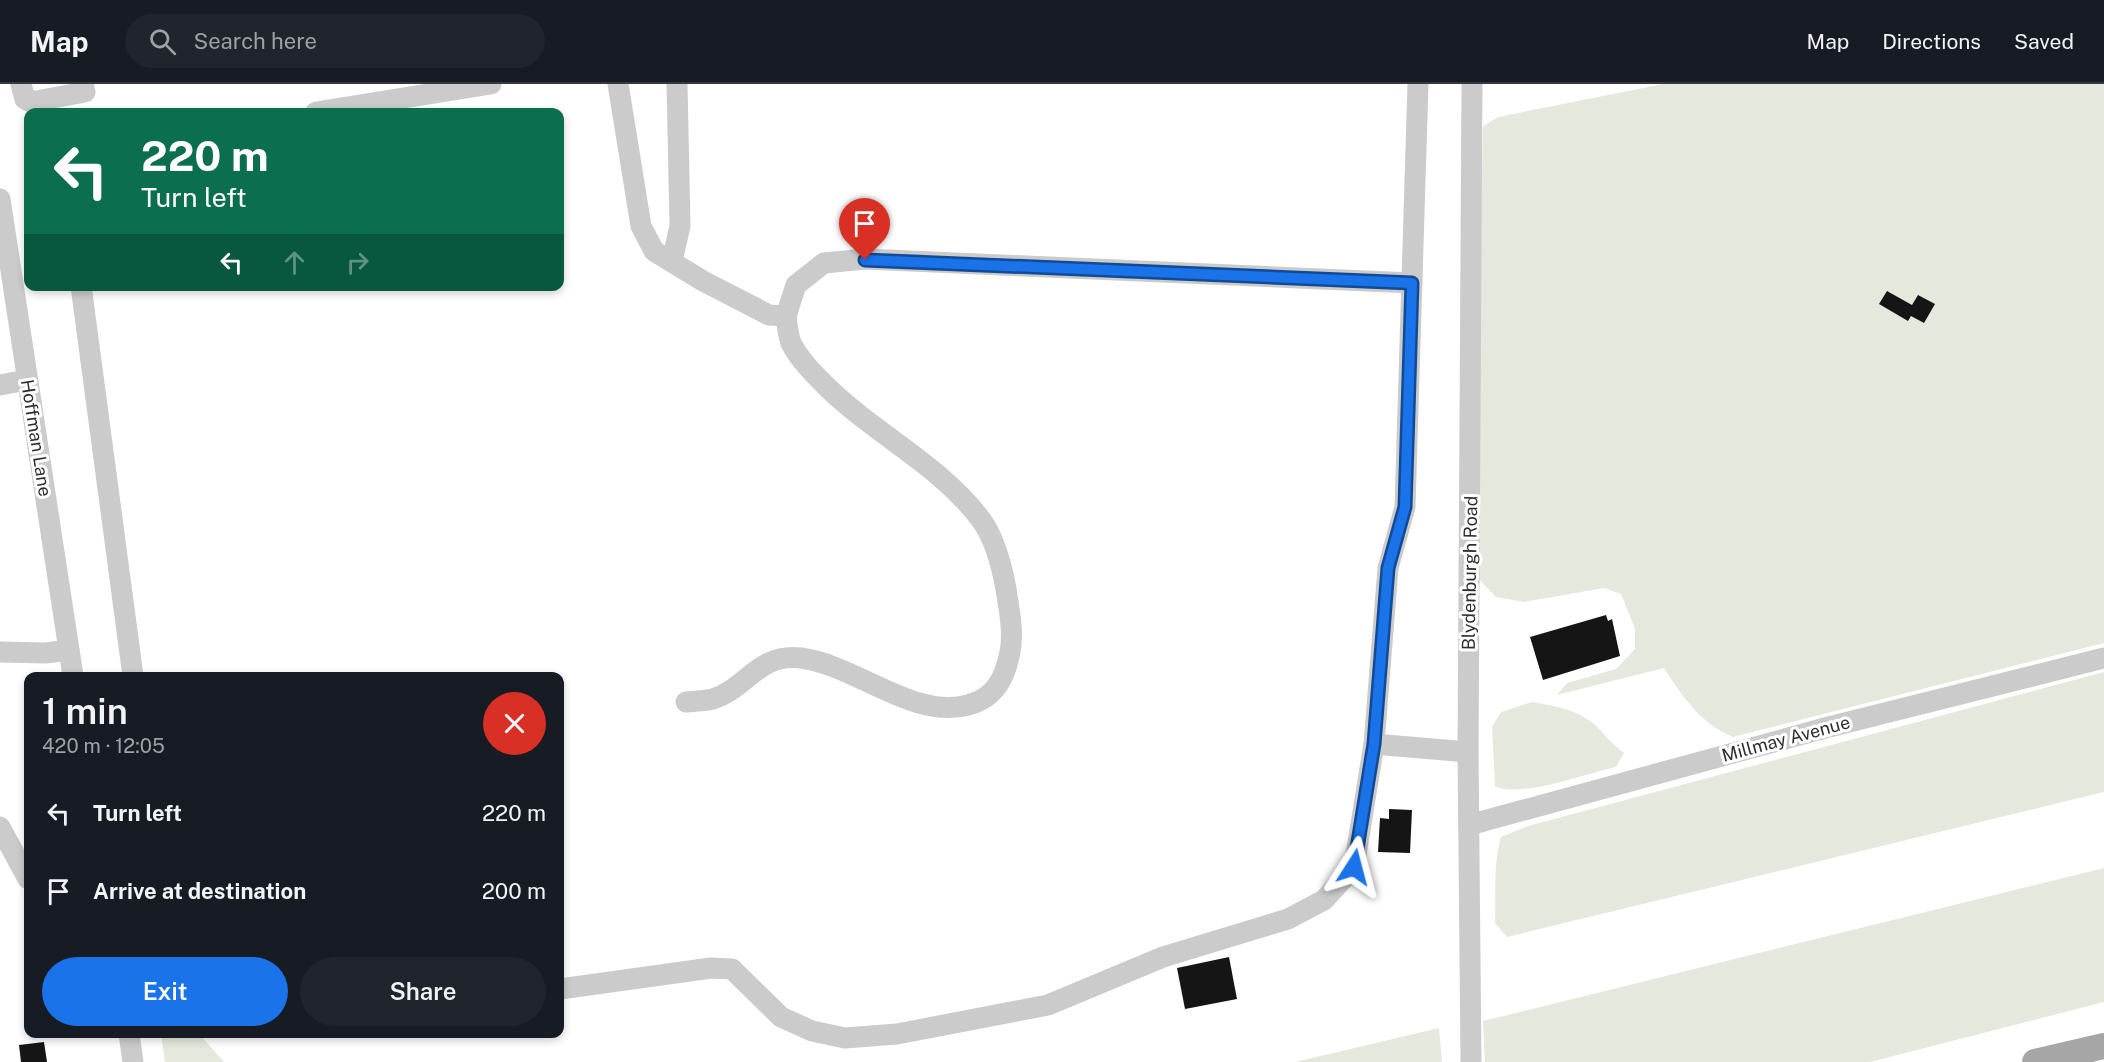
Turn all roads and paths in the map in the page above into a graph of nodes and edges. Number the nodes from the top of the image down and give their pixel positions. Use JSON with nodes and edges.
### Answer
{"nodes":[{"id":1,"x":21,"y":84,"type":"edge"},
{"id":2,"x":83,"y":84,"type":"edge"},
{"id":3,"x":491,"y":84,"type":"edge"},
{"id":4,"x":618,"y":84,"type":"edge"},
{"id":5,"x":676,"y":84,"type":"edge"},
{"id":6,"x":1418,"y":84,"type":"edge"},
{"id":7,"x":1472,"y":84,"type":"edge"},
{"id":8,"x":341,"y":108,"type":"edge"},
{"id":9,"x":0,"y":199,"type":"edge"},
{"id":10,"x":672,"y":261,"type":"junction"},
{"id":11,"x":1412,"y":283,"type":"junction"},
{"id":12,"x":82,"y":291,"type":"edge"},
{"id":13,"x":786,"y":316,"type":"junction"},
{"id":14,"x":27,"y":380,"type":"junction"},
{"id":15,"x":0,"y":385,"type":"edge"},
{"id":16,"x":69,"y":650,"type":"junction"},
{"id":17,"x":0,"y":652,"type":"edge"},
{"id":18,"x":2104,"y":658,"type":"edge"},
{"id":19,"x":72,"y":672,"type":"edge"},
{"id":20,"x":132,"y":672,"type":"edge"},
{"id":21,"x":686,"y":702,"type":"dead end"},
{"id":22,"x":1374,"y":744,"type":"junction"},
{"id":23,"x":1468,"y":752,"type":"junction"},
{"id":24,"x":1469,"y":825,"type":"junction"},
{"id":25,"x":0,"y":827,"type":"edge"},
{"id":26,"x":24,"y":872,"type":"edge"},
{"id":27,"x":564,"y":988,"type":"edge"},
{"id":28,"x":130,"y":1038,"type":"edge"},
{"id":29,"x":2104,"y":1046,"type":"edge"},
{"id":30,"x":134,"y":1062,"type":"edge"},
{"id":31,"x":1471,"y":1062,"type":"edge"},
{"id":32,"x":2035,"y":1062,"type":"edge"}],
"edges":[{"from":1,"to":2,"type":"street"},
{"from":3,"to":8,"type":"street"},
{"from":4,"to":10,"type":"street"},
{"from":5,"to":10,"type":"street"},
{"from":6,"to":11,"type":"street"},
{"from":7,"to":23,"type":"street","name":"Blydenburgh Road"},
{"from":9,"to":14,"type":"street","name":"Hoffman Lane"},
{"from":10,"to":13,"type":"street"},
{"from":11,"to":13,"type":"street"},
{"from":11,"to":22,"type":"street"},
{"from":12,"to":20,"type":"street"},
{"from":13,"to":21,"type":"street"},
{"from":14,"to":15,"type":"street"},
{"from":14,"to":16,"type":"street","name":"Hoffman Lane"},
{"from":16,"to":17,"type":"street"},
{"from":16,"to":19,"type":"street","name":"Hoffman Lane"},
{"from":18,"to":24,"type":"street","name":"Millmay Avenue"},
{"from":22,"to":23,"type":"street"},
{"from":22,"to":27,"type":"street"},
{"from":23,"to":24,"type":"street","name":"Blydenburgh Road"},
{"from":24,"to":31,"type":"street","name":"Blydenburgh Road"},
{"from":25,"to":26,"type":"street"},
{"from":28,"to":30,"type":"street"},
{"from":29,"to":32,"type":"main road"}]}
